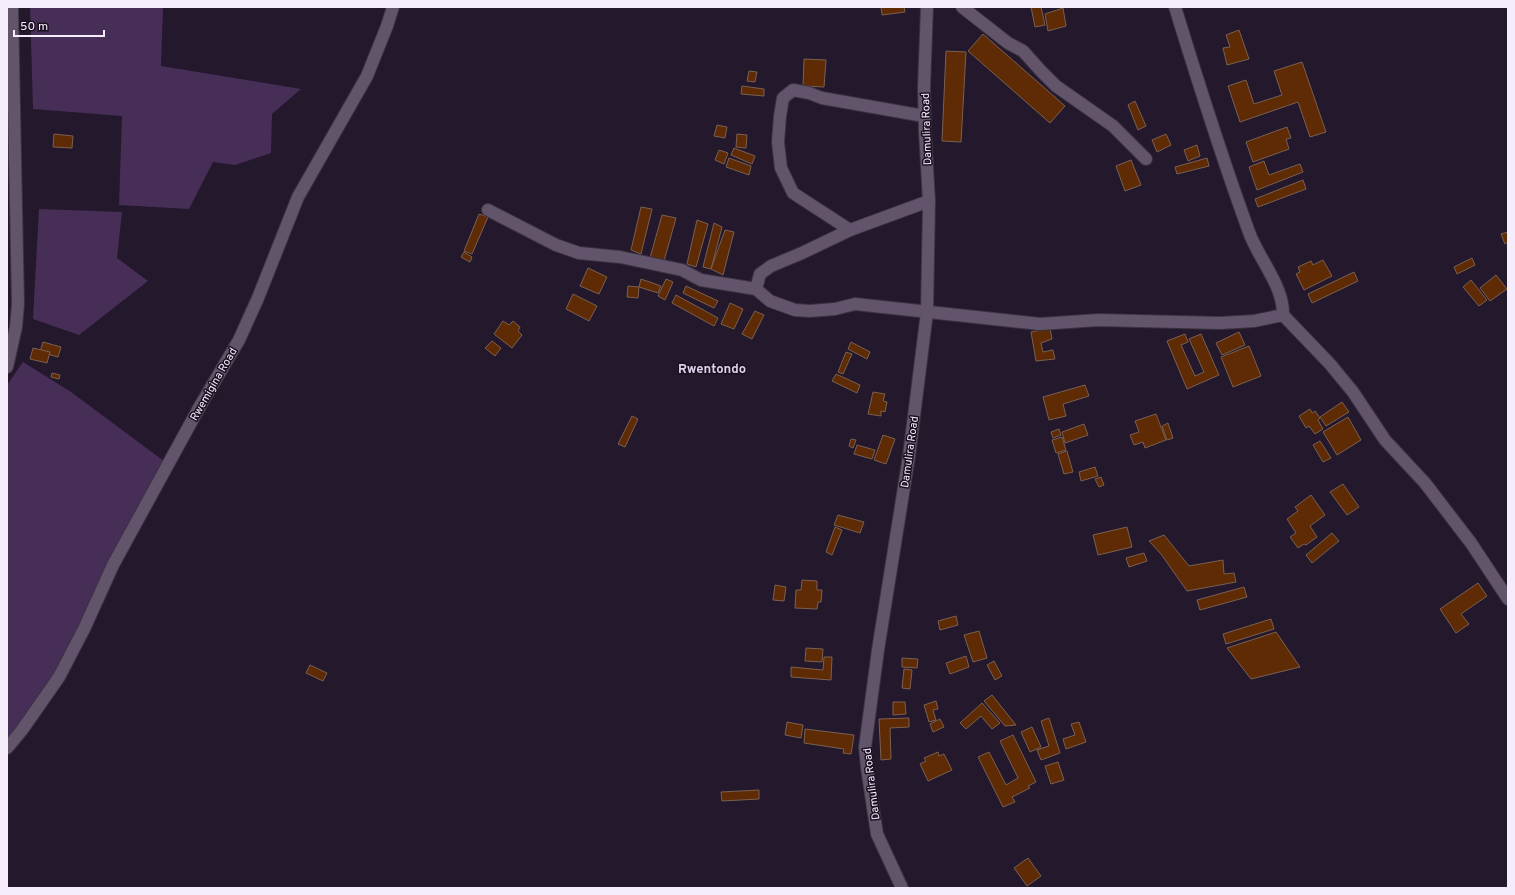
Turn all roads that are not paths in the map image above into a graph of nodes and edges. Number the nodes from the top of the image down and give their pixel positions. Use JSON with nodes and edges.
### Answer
{"nodes":[{"id":1,"x":12,"y":7,"type":"edge"},
{"id":2,"x":393,"y":7,"type":"edge"},
{"id":3,"x":927,"y":7,"type":"edge"},
{"id":4,"x":962,"y":7,"type":"edge"},
{"id":5,"x":1175,"y":7,"type":"edge"},
{"id":6,"x":924,"y":116,"type":"junction"},
{"id":7,"x":1146,"y":159,"type":"dead end"},
{"id":8,"x":929,"y":201,"type":"junction"},
{"id":9,"x":488,"y":210,"type":"dead end"},
{"id":10,"x":850,"y":230,"type":"junction"},
{"id":11,"x":756,"y":289,"type":"junction"},
{"id":12,"x":927,"y":312,"type":"junction"},
{"id":13,"x":1283,"y":315,"type":"junction"},
{"id":14,"x":7,"y":367,"type":"edge"},
{"id":15,"x":1508,"y":599,"type":"edge"},
{"id":16,"x":7,"y":748,"type":"edge"},
{"id":17,"x":902,"y":888,"type":"edge"}],
"edges":[{"from":1,"to":14,"type":"street"},
{"from":2,"to":16,"type":"street","name":"Rwemigina Road"},
{"from":3,"to":6,"type":"street","name":"Damulira Road"},
{"from":4,"to":7,"type":"street"},
{"from":5,"to":13,"type":"street"},
{"from":6,"to":8,"type":"street","name":"Damulira Road"},
{"from":6,"to":10,"type":"street"},
{"from":8,"to":10,"type":"street"},
{"from":8,"to":12,"type":"street","name":"Damulira Road"},
{"from":9,"to":11,"type":"street"},
{"from":10,"to":11,"type":"street"},
{"from":11,"to":12,"type":"street"},
{"from":12,"to":13,"type":"street"},
{"from":12,"to":17,"type":"street","name":"Damulira Road"},
{"from":13,"to":15,"type":"street"}]}
